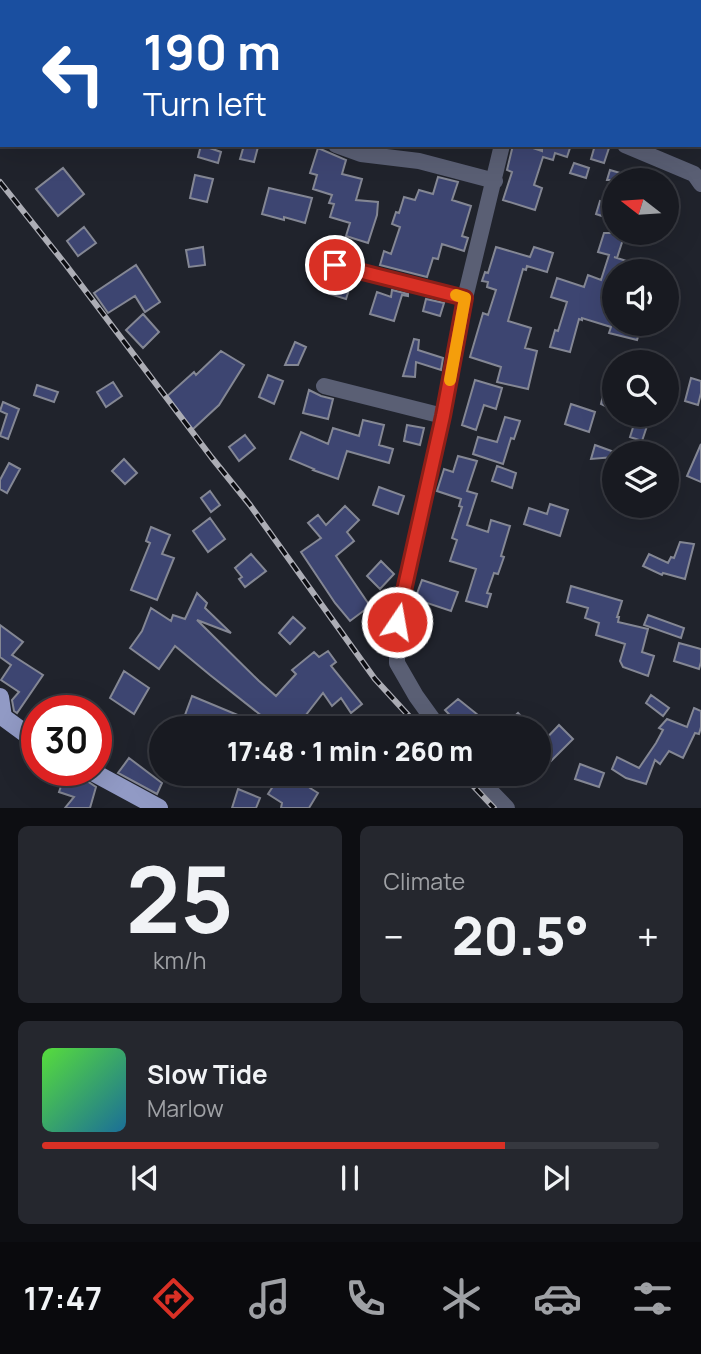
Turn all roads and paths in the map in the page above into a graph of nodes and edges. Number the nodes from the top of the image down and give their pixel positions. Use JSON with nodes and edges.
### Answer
{"nodes":[{"id":1,"x":342,"y":147,"type":"edge"},
{"id":2,"x":502,"y":147,"type":"edge"},
{"id":3,"x":630,"y":147,"type":"edge"},
{"id":4,"x":495,"y":181,"type":"junction"},
{"id":5,"x":701,"y":184,"type":"edge"},
{"id":6,"x":335,"y":265,"type":"dead end"},
{"id":7,"x":465,"y":298,"type":"junction"},
{"id":8,"x":324,"y":386,"type":"dead end"},
{"id":9,"x":443,"y":416,"type":"junction"},
{"id":10,"x":0,"y":697,"type":"edge"},
{"id":11,"x":430,"y":716,"type":"edge"},
{"id":12,"x":21,"y":731,"type":"edge"},
{"id":13,"x":112,"y":782,"type":"edge"},
{"id":14,"x":486,"y":786,"type":"edge"},
{"id":15,"x":159,"y":808,"type":"edge"},
{"id":16,"x":507,"y":808,"type":"edge"}],
"edges":[{"from":1,"to":4,"type":"street"},
{"from":2,"to":4,"type":"street"},
{"from":3,"to":5,"type":"street"},
{"from":4,"to":7,"type":"street"},
{"from":6,"to":7,"type":"street"},
{"from":7,"to":9,"type":"street"},
{"from":8,"to":9,"type":"street"},
{"from":9,"to":11,"type":"street"},
{"from":10,"to":12,"type":"main road"},
{"from":13,"to":15,"type":"main road"},
{"from":14,"to":16,"type":"street"}]}
